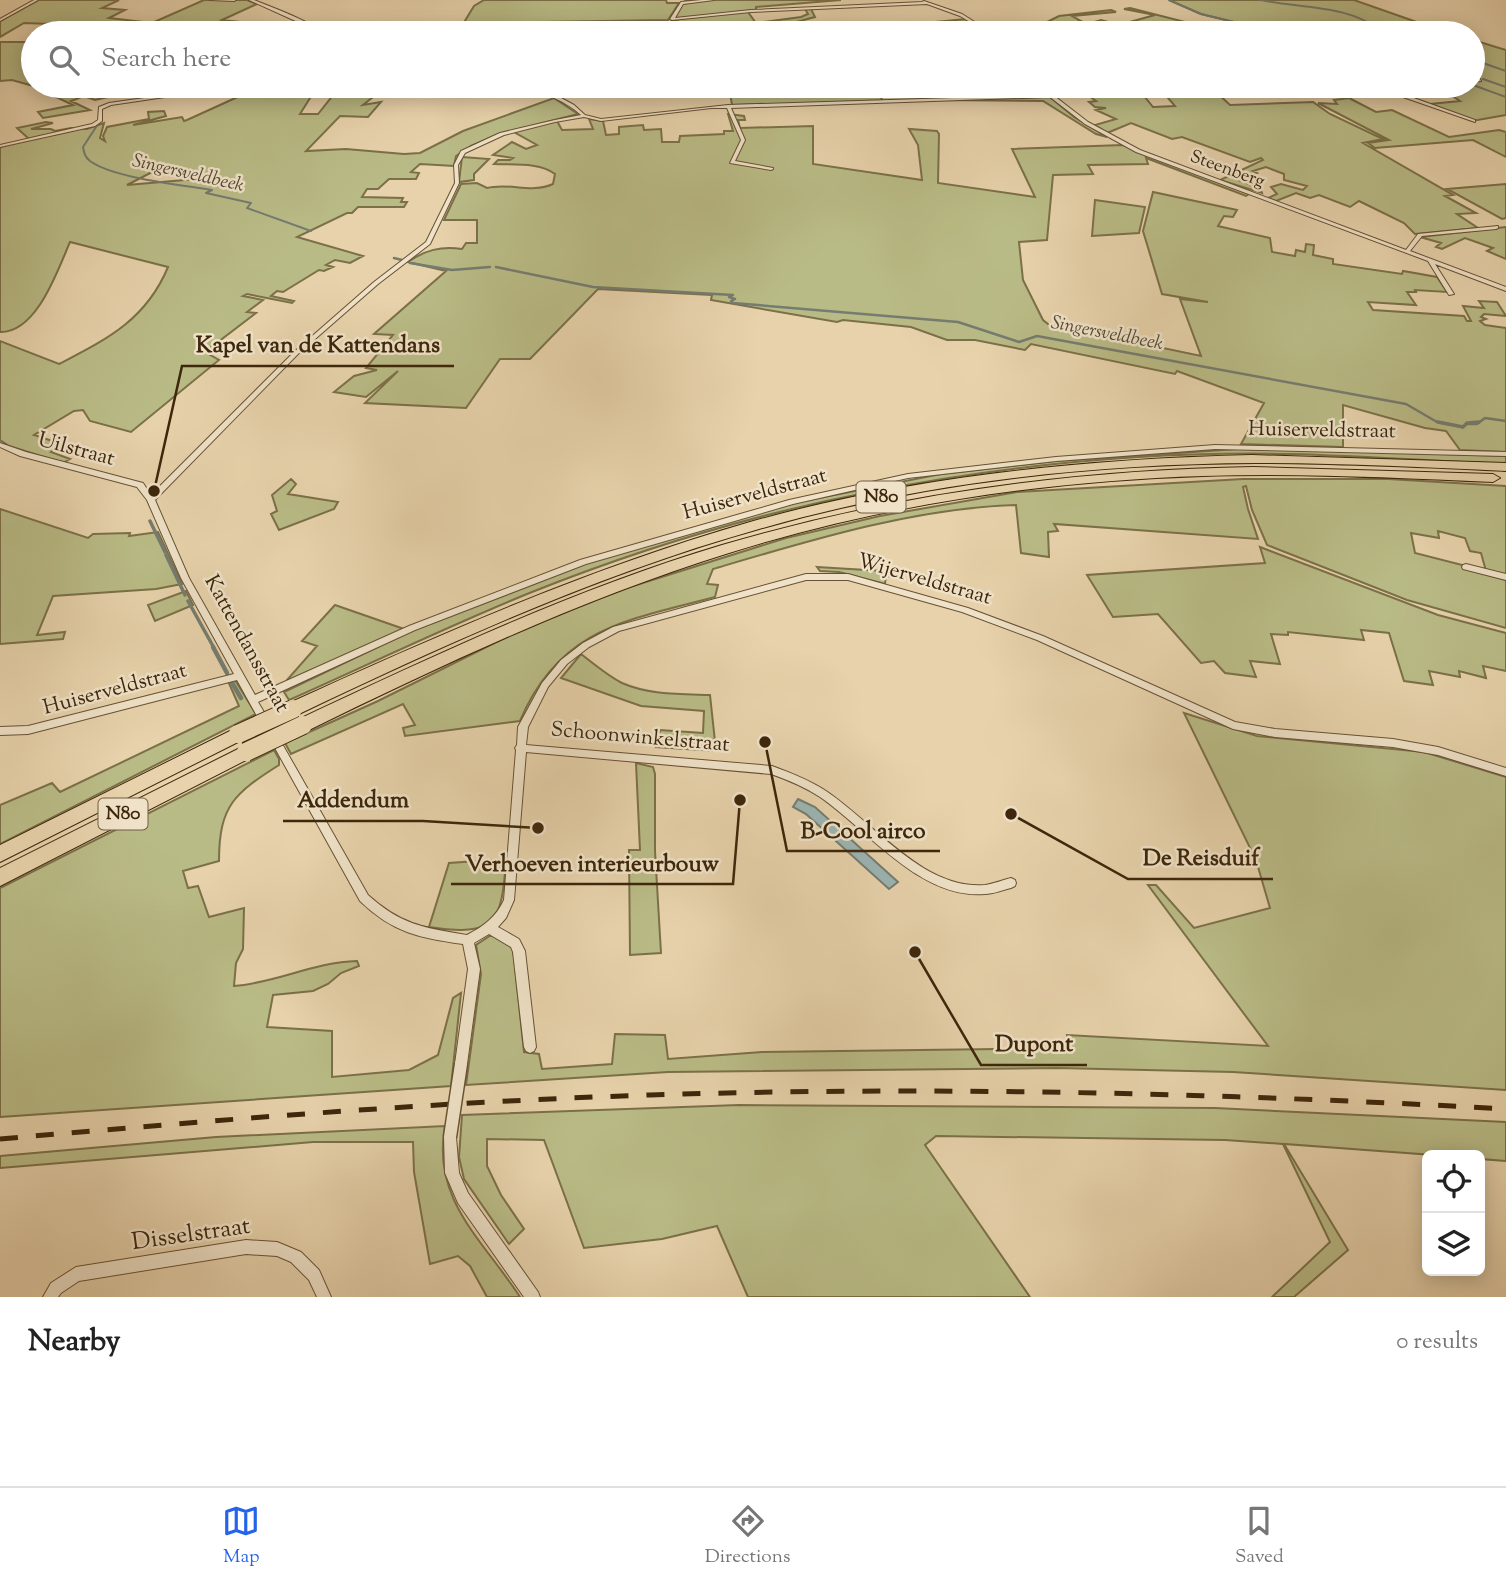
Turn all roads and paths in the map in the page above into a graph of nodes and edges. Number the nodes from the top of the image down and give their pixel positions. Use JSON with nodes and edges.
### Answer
{"nodes":[{"id":1,"x":36,"y":0,"type":"edge"},
{"id":2,"x":212,"y":0,"type":"edge"},
{"id":3,"x":234,"y":0,"type":"edge"},
{"id":4,"x":251,"y":0,"type":"edge"},
{"id":5,"x":712,"y":0,"type":"edge"},
{"id":6,"x":916,"y":0,"type":"edge"},
{"id":7,"x":928,"y":3,"type":"junction"},
{"id":8,"x":0,"y":20,"type":"edge"},
{"id":9,"x":296,"y":21,"type":"edge"},
{"id":10,"x":971,"y":21,"type":"edge"},
{"id":11,"x":152,"y":98,"type":"edge"},
{"id":12,"x":557,"y":98,"type":"edge"},
{"id":13,"x":962,"y":98,"type":"edge"},
{"id":14,"x":1054,"y":98,"type":"edge"},
{"id":15,"x":1409,"y":98,"type":"edge"},
{"id":16,"x":728,"y":106,"type":"junction"},
{"id":17,"x":584,"y":116,"type":"junction"},
{"id":18,"x":1473,"y":121,"type":"dead end"},
{"id":19,"x":0,"y":146,"type":"edge"},
{"id":20,"x":771,"y":169,"type":"dead end"},
{"id":21,"x":1496,"y":227,"type":"dead end"},
{"id":22,"x":1407,"y":252,"type":"junction"},
{"id":23,"x":1430,"y":261,"type":"junction"},
{"id":24,"x":1506,"y":289,"type":"edge"},
{"id":25,"x":1451,"y":294,"type":"dead end"},
{"id":26,"x":0,"y":444,"type":"edge"},
{"id":27,"x":1506,"y":454,"type":"edge"},
{"id":28,"x":1506,"y":467,"type":"edge"},
{"id":29,"x":1506,"y":478,"type":"edge"},
{"id":30,"x":165,"y":483,"type":"junction"},
{"id":31,"x":144,"y":488,"type":"junction"},
{"id":32,"x":151,"y":500,"type":"junction"},
{"id":33,"x":1466,"y":567,"type":"dead end"},
{"id":34,"x":1506,"y":577,"type":"edge"},
{"id":35,"x":239,"y":676,"type":"junction"},
{"id":36,"x":253,"y":700,"type":"junction"},
{"id":37,"x":0,"y":730,"type":"edge"},
{"id":38,"x":242,"y":743,"type":"junction"},
{"id":39,"x":520,"y":748,"type":"junction"},
{"id":40,"x":1506,"y":772,"type":"edge"},
{"id":41,"x":0,"y":854,"type":"edge"},
{"id":42,"x":0,"y":877,"type":"edge"},
{"id":43,"x":1011,"y":883,"type":"dead end"},
{"id":44,"x":491,"y":929,"type":"junction"},
{"id":45,"x":468,"y":940,"type":"junction"},
{"id":46,"x":530,"y":1047,"type":"dead end"},
{"id":47,"x":50,"y":1297,"type":"edge"},
{"id":48,"x":324,"y":1297,"type":"edge"},
{"id":49,"x":533,"y":1297,"type":"edge"}],
"edges":[{"from":1,"to":8,"type":"street"},
{"from":2,"to":3,"type":"street"},
{"from":4,"to":9,"type":"street"},
{"from":5,"to":7,"type":"street"},
{"from":6,"to":7,"type":"street"},
{"from":7,"to":10,"type":"street"},
{"from":11,"to":19,"type":"street"},
{"from":12,"to":17,"type":"street"},
{"from":13,"to":16,"type":"street"},
{"from":14,"to":22,"type":"street","name":"Steenberg"},
{"from":15,"to":18,"type":"street"},
{"from":16,"to":17,"type":"street"},
{"from":16,"to":20,"type":"street"},
{"from":17,"to":30,"type":"street"},
{"from":21,"to":22,"type":"street"},
{"from":22,"to":23,"type":"street","name":"Steenberg"},
{"from":23,"to":24,"type":"street","name":"Steenberg"},
{"from":23,"to":25,"type":"street"},
{"from":26,"to":31,"type":"street","name":"Uilstraat"},
{"from":27,"to":36,"type":"street","name":"Huiserveldstraat"},
{"from":28,"to":38,"type":"highway","number":"N80","bridge":true},
{"from":29,"to":38,"type":"highway","number":"N80","bridge":true},
{"from":30,"to":31,"type":"street","name":"Uilstraat"},
{"from":30,"to":32,"type":"street"},
{"from":31,"to":32,"type":"street"},
{"from":32,"to":35,"type":"street","name":"Kattendansstraat"},
{"from":33,"to":34,"type":"street"},
{"from":35,"to":36,"type":"street","name":"Kattendansstraat"},
{"from":35,"to":37,"type":"street","name":"Huiserveldstraat"},
{"from":36,"to":45,"type":"street","name":"Kattendansstraat"},
{"from":38,"to":41,"type":"highway","number":"N80"},
{"from":38,"to":42,"type":"highway","number":"N80"},
{"from":39,"to":40,"type":"street","name":"Wijerveldstraat"},
{"from":39,"to":43,"type":"street","name":"Schoonwinkelstraat"},
{"from":39,"to":44,"type":"street","name":"Wijerveldstraat"},
{"from":44,"to":45,"type":"street"},
{"from":44,"to":46,"type":"street"},
{"from":45,"to":49,"type":"street","bridge":true},
{"from":47,"to":48,"type":"street","name":"Disselstraat"}]}
